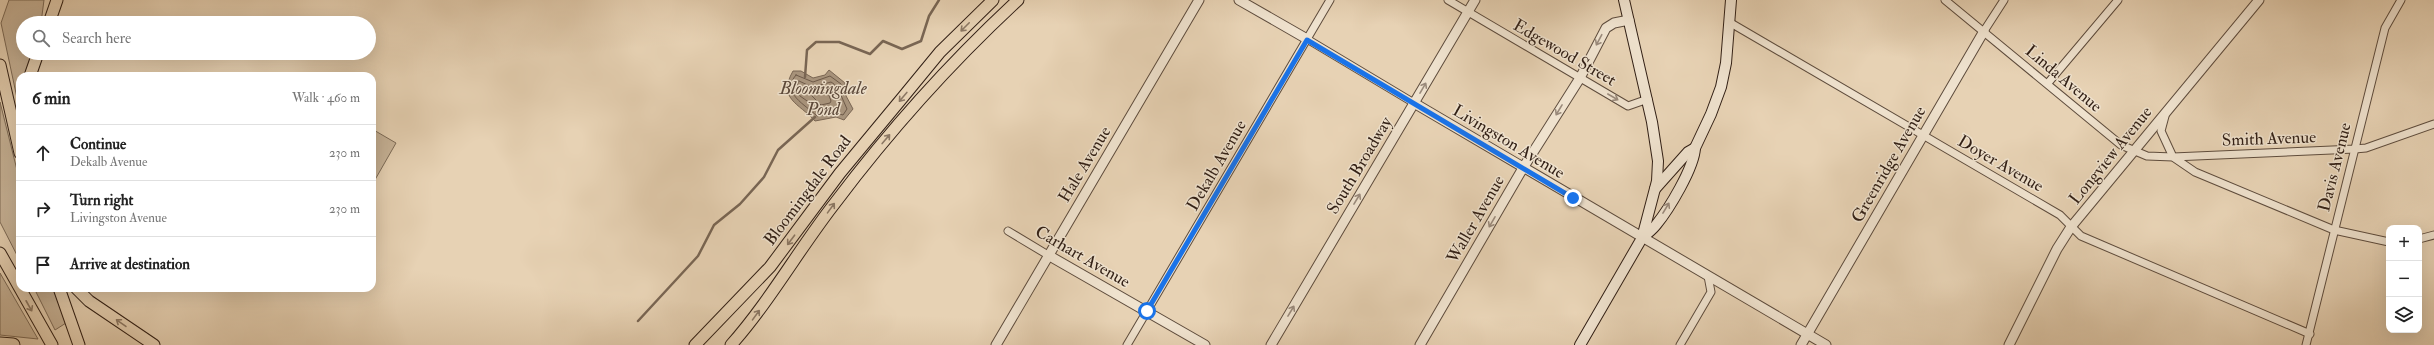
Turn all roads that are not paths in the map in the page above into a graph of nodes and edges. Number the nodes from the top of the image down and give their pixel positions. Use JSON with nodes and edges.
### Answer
{"nodes":[{"id":1,"x":49,"y":0,"type":"edge"},
{"id":2,"x":57,"y":0,"type":"edge"},
{"id":3,"x":993,"y":0,"type":"edge"},
{"id":4,"x":1018,"y":0,"type":"edge"},
{"id":5,"x":1199,"y":0,"type":"edge"},
{"id":6,"x":1239,"y":0,"type":"edge"},
{"id":7,"x":1330,"y":0,"type":"edge"},
{"id":8,"x":1448,"y":0,"type":"edge"},
{"id":9,"x":1474,"y":0,"type":"edge"},
{"id":10,"x":1624,"y":0,"type":"edge"},
{"id":11,"x":1731,"y":0,"type":"edge"},
{"id":12,"x":1945,"y":0,"type":"edge"},
{"id":13,"x":2004,"y":0,"type":"edge"},
{"id":14,"x":2118,"y":0,"type":"edge"},
{"id":15,"x":2259,"y":0,"type":"edge"},
{"id":16,"x":2401,"y":0,"type":"edge"},
{"id":17,"x":1468,"y":12,"type":"junction"},
{"id":18,"x":48,"y":16,"type":"edge"},
{"id":19,"x":51,"y":16,"type":"edge"},
{"id":20,"x":1629,"y":20,"type":"junction"},
{"id":21,"x":1729,"y":22,"type":"junction"},
{"id":22,"x":1984,"y":31,"type":"junction"},
{"id":23,"x":1307,"y":40,"type":"junction"},
{"id":24,"x":36,"y":60,"type":"edge"},
{"id":25,"x":1,"y":68,"type":"edge"},
{"id":26,"x":31,"y":72,"type":"edge"},
{"id":27,"x":1580,"y":78,"type":"junction"},
{"id":28,"x":2048,"y":83,"type":"junction"},
{"id":29,"x":1648,"y":99,"type":"junction"},
{"id":30,"x":1414,"y":103,"type":"junction"},
{"id":31,"x":2167,"y":110,"type":"junction"},
{"id":32,"x":2434,"y":124,"type":"edge"},
{"id":33,"x":16,"y":135,"type":"edge"},
{"id":34,"x":1924,"y":135,"type":"junction"},
{"id":35,"x":1695,"y":148,"type":"junction"},
{"id":36,"x":2355,"y":149,"type":"junction"},
{"id":37,"x":2133,"y":151,"type":"junction"},
{"id":38,"x":2173,"y":157,"type":"junction"},
{"id":39,"x":1523,"y":168,"type":"junction"},
{"id":40,"x":1655,"y":190,"type":"junction"},
{"id":41,"x":2071,"y":227,"type":"junction"},
{"id":42,"x":2334,"y":230,"type":"junction"},
{"id":43,"x":1008,"y":232,"type":"dead end"},
{"id":44,"x":2434,"y":235,"type":"edge"},
{"id":45,"x":1642,"y":238,"type":"junction"},
{"id":46,"x":2422,"y":238,"type":"edge"},
{"id":47,"x":2386,"y":241,"type":"edge"},
{"id":48,"x":0,"y":253,"type":"edge"},
{"id":49,"x":1048,"y":255,"type":"junction"},
{"id":50,"x":1708,"y":276,"type":"junction"},
{"id":51,"x":16,"y":281,"type":"edge"},
{"id":52,"x":22,"y":292,"type":"edge"},
{"id":53,"x":60,"y":292,"type":"edge"},
{"id":54,"x":80,"y":292,"type":"edge"},
{"id":55,"x":1147,"y":311,"type":"junction"},
{"id":56,"x":1808,"y":334,"type":"junction"},
{"id":57,"x":2310,"y":334,"type":"junction"},
{"id":58,"x":0,"y":344,"type":"edge"},
{"id":59,"x":12,"y":345,"type":"edge"},
{"id":60,"x":52,"y":345,"type":"edge"},
{"id":61,"x":79,"y":345,"type":"edge"},
{"id":62,"x":154,"y":345,"type":"edge"},
{"id":63,"x":695,"y":345,"type":"edge"},
{"id":64,"x":731,"y":345,"type":"edge"},
{"id":65,"x":996,"y":345,"type":"edge"},
{"id":66,"x":1127,"y":345,"type":"edge"},
{"id":67,"x":1205,"y":345,"type":"edge"},
{"id":68,"x":1271,"y":345,"type":"edge"},
{"id":69,"x":1420,"y":345,"type":"edge"},
{"id":70,"x":1580,"y":345,"type":"edge"},
{"id":71,"x":1680,"y":345,"type":"edge"},
{"id":72,"x":1801,"y":345,"type":"edge"},
{"id":73,"x":1826,"y":345,"type":"edge"},
{"id":74,"x":2009,"y":345,"type":"edge"},
{"id":75,"x":2306,"y":345,"type":"edge"}],
"edges":[{"from":1,"to":18,"type":"main road"},
{"from":2,"to":19,"type":"main road"},
{"from":3,"to":63,"type":"main road","name":"Bloomingdale Road","one_way":true},
{"from":64,"to":4,"type":"main road","name":"Bloomingdale Road","one_way":true},
{"from":5,"to":49,"type":"street","name":"Hale Avenue"},
{"from":6,"to":23,"type":"street","name":"Livingston Avenue"},
{"from":7,"to":23,"type":"street","name":"Dekalb Avenue"},
{"from":8,"to":17,"type":"street","name":"Edgewood Street"},
{"from":9,"to":17,"type":"street","name":"South Broadway"},
{"from":10,"to":20,"type":"main road"},
{"from":11,"to":21,"type":"main road"},
{"from":12,"to":22,"type":"street","name":"Linda Avenue"},
{"from":13,"to":22,"type":"street","name":"Greenridge Avenue"},
{"from":14,"to":28,"type":"street"},
{"from":15,"to":31,"type":"street","name":"Longview Avenue"},
{"from":16,"to":36,"type":"street","name":"Davis Avenue"},
{"from":17,"to":27,"type":"street","name":"Edgewood Street"},
{"from":30,"to":17,"type":"street","name":"South Broadway","one_way":true},
{"from":20,"to":27,"type":"street","name":"Waller Avenue","one_way":true},
{"from":20,"to":29,"type":"main road"},
{"from":21,"to":34,"type":"street","name":"Doyer Avenue"},
{"from":21,"to":35,"type":"main road"},
{"from":22,"to":28,"type":"street","name":"Linda Avenue"},
{"from":22,"to":34,"type":"street","name":"Greenridge Avenue"},
{"from":23,"to":30,"type":"street","name":"Livingston Avenue"},
{"from":23,"to":55,"type":"street","name":"Dekalb Avenue"},
{"from":24,"to":26,"type":"main road"},
{"from":25,"to":33,"type":"main road"},
{"from":27,"to":29,"type":"street","name":"Edgewood Street","one_way":true},
{"from":27,"to":39,"type":"street","name":"Waller Avenue","one_way":true},
{"from":28,"to":37,"type":"street","name":"Linda Avenue"},
{"from":29,"to":40,"type":"main road"},
{"from":30,"to":39,"type":"street","name":"Livingston Avenue"},
{"from":68,"to":30,"type":"street","name":"South Broadway","one_way":true},
{"from":31,"to":37,"type":"street","name":"Longview Avenue"},
{"from":31,"to":38,"type":"street"},
{"from":32,"to":36,"type":"street","name":"Smith Avenue"},
{"from":34,"to":41,"type":"street","name":"Doyer Avenue"},
{"from":34,"to":56,"type":"street","name":"Greenridge Avenue"},
{"from":35,"to":40,"type":"main road"},
{"from":45,"to":35,"type":"main road","one_way":true},
{"from":36,"to":38,"type":"street","name":"Smith Avenue"},
{"from":36,"to":42,"type":"street","name":"Davis Avenue"},
{"from":37,"to":38,"type":"street","name":"Linda Avenue"},
{"from":37,"to":41,"type":"street","name":"Longview Avenue"},
{"from":38,"to":42,"type":"street"},
{"from":39,"to":45,"type":"street","name":"Livingston Avenue"},
{"from":39,"to":69,"type":"street","name":"Waller Avenue","one_way":true},
{"from":40,"to":45,"type":"main road"},
{"from":41,"to":57,"type":"street","name":"Doyer Avenue"},
{"from":41,"to":74,"type":"street","name":"Longview Avenue"},
{"from":42,"to":47,"type":"street"},
{"from":42,"to":57,"type":"street","name":"Davis Avenue"},
{"from":43,"to":49,"type":"street","name":"Carhart Avenue"},
{"from":44,"to":46,"type":"street"},
{"from":45,"to":50,"type":"street","name":"Livingston Avenue"},
{"from":45,"to":70,"type":"main road"},
{"from":48,"to":51,"type":"main road","one_way":true},
{"from":49,"to":55,"type":"street","name":"Carhart Avenue"},
{"from":49,"to":65,"type":"street","name":"Hale Avenue"},
{"from":50,"to":56,"type":"street","name":"Livingston Avenue"},
{"from":50,"to":71,"type":"street"},
{"from":52,"to":60,"type":"main road","one_way":true},
{"from":53,"to":61,"type":"main road"},
{"from":62,"to":54,"type":"main road","one_way":true},
{"from":55,"to":66,"type":"street","name":"Dekalb Avenue"},
{"from":55,"to":67,"type":"street","name":"Carhart Avenue"},
{"from":56,"to":72,"type":"street","name":"Greenridge Avenue"},
{"from":56,"to":73,"type":"street","name":"Livingston Avenue"},
{"from":57,"to":75,"type":"street","name":"Davis Avenue"},
{"from":58,"to":59,"type":"highway"}]}
